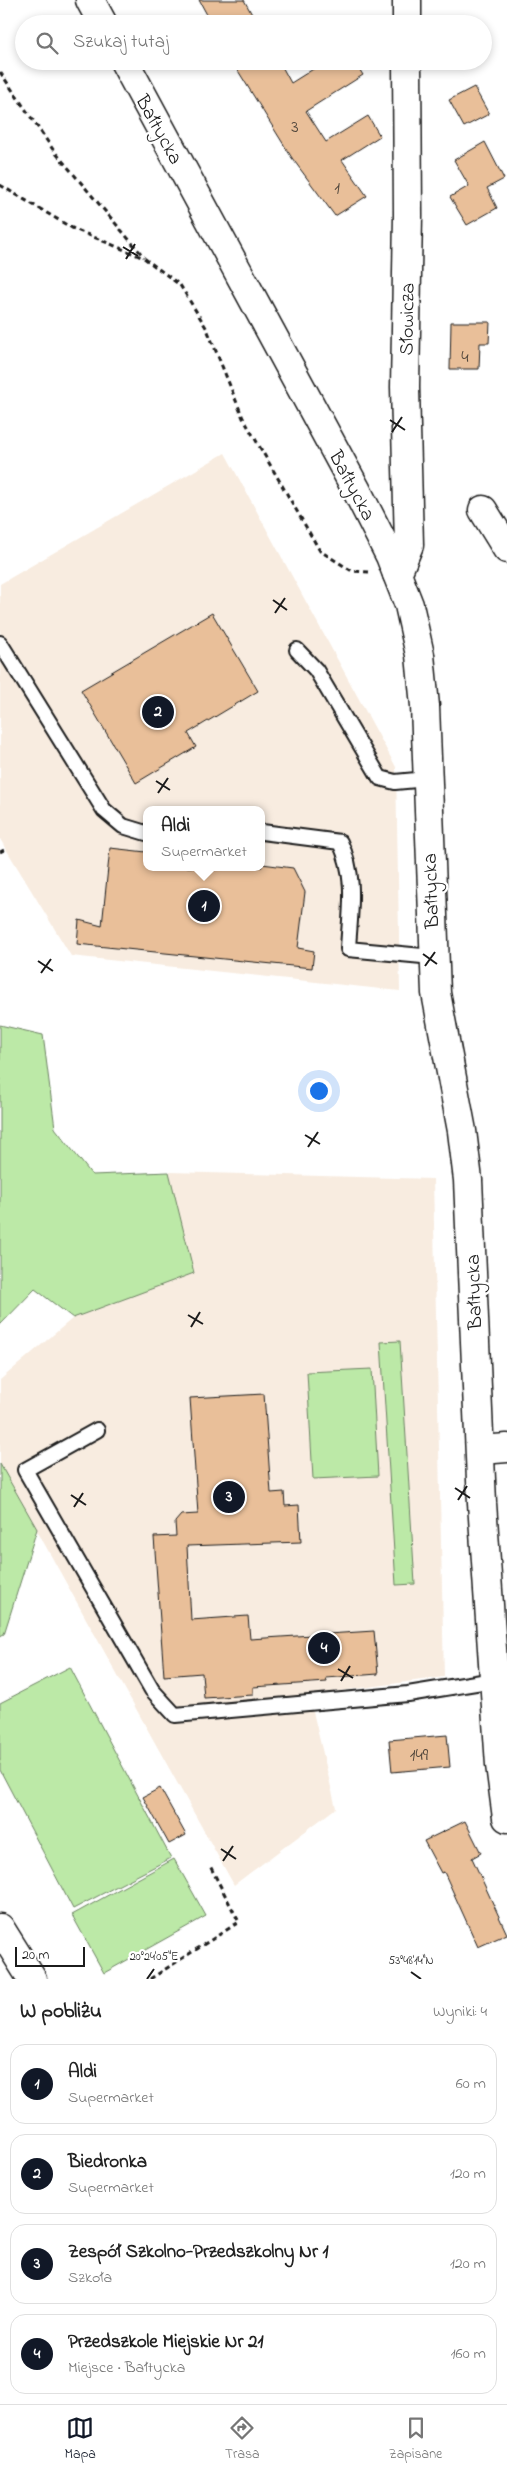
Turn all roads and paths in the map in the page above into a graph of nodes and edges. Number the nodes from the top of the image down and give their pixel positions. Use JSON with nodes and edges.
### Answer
{"nodes":[{"id":1,"x":90,"y":0,"type":"edge"},
{"id":2,"x":407,"y":0,"type":"edge"},
{"id":3,"x":98,"y":15,"type":"edge"},
{"id":4,"x":407,"y":15,"type":"edge"},
{"id":5,"x":129,"y":70,"type":"edge"},
{"id":6,"x":407,"y":70,"type":"edge"},
{"id":7,"x":0,"y":72,"type":"edge"},
{"id":8,"x":0,"y":185,"type":"edge"},
{"id":9,"x":144,"y":258,"type":"junction"},
{"id":10,"x":483,"y":510,"type":"dead end"},
{"id":11,"x":507,"y":549,"type":"edge"},
{"id":12,"x":397,"y":574,"type":"junction"},
{"id":13,"x":0,"y":643,"type":"edge"},
{"id":14,"x":297,"y":650,"type":"dead end"},
{"id":15,"x":427,"y":779,"type":"junction"},
{"id":16,"x":143,"y":832,"type":"edge"},
{"id":17,"x":265,"y":832,"type":"edge"},
{"id":18,"x":4,"y":850,"type":"dead end"},
{"id":19,"x":0,"y":852,"type":"edge"},
{"id":20,"x":433,"y":957,"type":"junction"},
{"id":21,"x":97,"y":1430,"type":"dead end"},
{"id":22,"x":494,"y":1449,"type":"edge"},
{"id":23,"x":494,"y":1680,"type":"junction"},
{"id":24,"x":507,"y":1818,"type":"edge"},
{"id":25,"x":208,"y":1864,"type":"dead end"},
{"id":26,"x":0,"y":1928,"type":"edge"},
{"id":27,"x":32,"y":1979,"type":"edge"},
{"id":28,"x":150,"y":1979,"type":"edge"}],
"edges":[{"from":1,"to":3,"type":"main road"},
{"from":2,"to":4,"type":"main road"},
{"from":5,"to":12,"type":"main road","name":"Bałtycka"},
{"from":6,"to":12,"type":"main road","name":"Słowicza"},
{"from":7,"to":9,"type":"path"},
{"from":8,"to":9,"type":"path"},
{"from":9,"to":12,"type":"path"},
{"from":10,"to":11,"type":"main road"},
{"from":12,"to":15,"type":"main road","name":"Bałtycka"},
{"from":13,"to":16,"type":"lane"},
{"from":14,"to":15,"type":"lane"},
{"from":15,"to":20,"type":"main road","name":"Bałtycka"},
{"from":17,"to":20,"type":"lane"},
{"from":18,"to":19,"type":"path"},
{"from":20,"to":22,"type":"main road","name":"Bałtycka"},
{"from":21,"to":23,"type":"lane"},
{"from":22,"to":23,"type":"main road","name":"Bałtycka"},
{"from":23,"to":24,"type":"main road","name":"Bałtycka"},
{"from":25,"to":28,"type":"path"},
{"from":26,"to":27,"type":"main road"}]}
